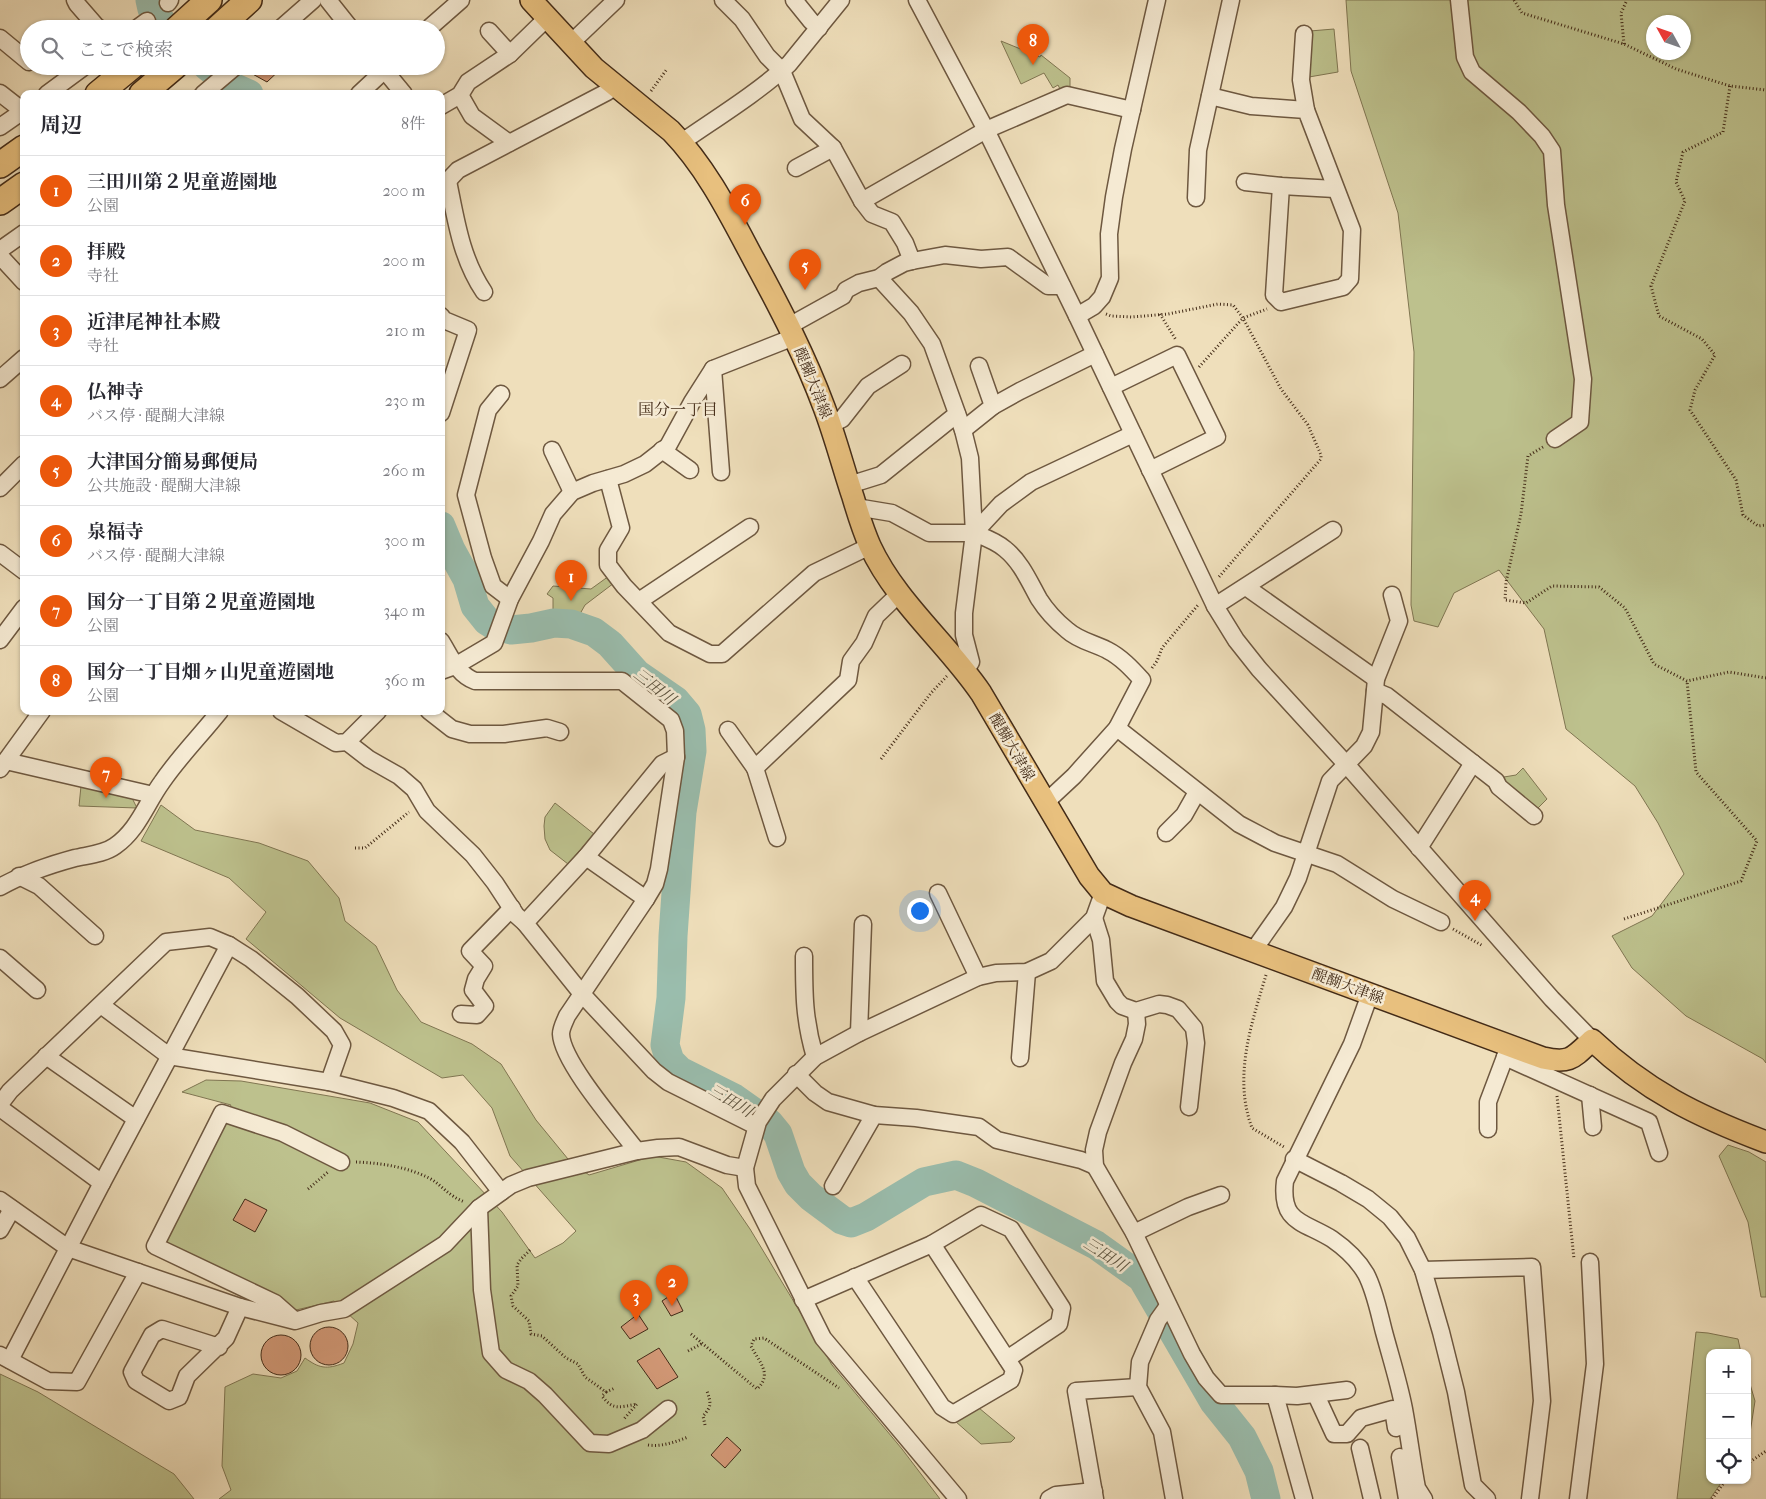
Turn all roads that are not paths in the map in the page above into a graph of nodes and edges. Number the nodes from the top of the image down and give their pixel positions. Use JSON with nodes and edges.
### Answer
{"nodes":[{"id":1,"x":75,"y":0,"type":"edge"},
{"id":2,"x":209,"y":0,"type":"edge"},
{"id":3,"x":249,"y":0,"type":"edge"},
{"id":4,"x":313,"y":0,"type":"edge"},
{"id":5,"x":328,"y":0,"type":"edge"},
{"id":6,"x":461,"y":0,"type":"edge"},
{"id":7,"x":530,"y":0,"type":"edge"},
{"id":8,"x":616,"y":0,"type":"edge"},
{"id":9,"x":722,"y":0,"type":"edge"},
{"id":10,"x":794,"y":0,"type":"edge"},
{"id":11,"x":841,"y":0,"type":"edge"},
{"id":12,"x":917,"y":0,"type":"edge"},
{"id":13,"x":1158,"y":0,"type":"edge"},
{"id":14,"x":1231,"y":0,"type":"edge"},
{"id":15,"x":1459,"y":0,"type":"edge"},
{"id":16,"x":547,"y":18,"type":"junction"},
{"id":17,"x":92,"y":20,"type":"edge"},
{"id":18,"x":187,"y":20,"type":"edge"},
{"id":19,"x":227,"y":20,"type":"edge"},
{"id":20,"x":290,"y":20,"type":"edge"},
{"id":21,"x":344,"y":20,"type":"edge"},
{"id":22,"x":438,"y":20,"type":"edge"},
{"id":23,"x":819,"y":28,"type":"junction"},
{"id":24,"x":489,"y":31,"type":"dead end"},
{"id":25,"x":1304,"y":34,"type":"dead end"},
{"id":26,"x":0,"y":38,"type":"edge"},
{"id":27,"x":571,"y":43,"type":"junction"},
{"id":28,"x":510,"y":54,"type":"junction"},
{"id":29,"x":20,"y":55,"type":"edge"},
{"id":30,"x":782,"y":71,"type":"junction"},
{"id":31,"x":73,"y":75,"type":"edge"},
{"id":32,"x":121,"y":75,"type":"edge"},
{"id":33,"x":164,"y":75,"type":"edge"},
{"id":34,"x":226,"y":75,"type":"edge"},
{"id":35,"x":378,"y":75,"type":"edge"},
{"id":36,"x":390,"y":75,"type":"edge"},
{"id":37,"x":613,"y":83,"type":"junction"},
{"id":38,"x":52,"y":90,"type":"edge"},
{"id":39,"x":103,"y":90,"type":"edge"},
{"id":40,"x":147,"y":90,"type":"edge"},
{"id":41,"x":208,"y":90,"type":"edge"},
{"id":42,"x":363,"y":90,"type":"edge"},
{"id":43,"x":401,"y":90,"type":"edge"},
{"id":44,"x":0,"y":93,"type":"edge"},
{"id":45,"x":460,"y":95,"type":"junction"},
{"id":46,"x":1210,"y":96,"type":"junction"},
{"id":47,"x":445,"y":104,"type":"edge"},
{"id":48,"x":20,"y":109,"type":"edge"},
{"id":49,"x":1132,"y":110,"type":"junction"},
{"id":50,"x":1306,"y":110,"type":"junction"},
{"id":51,"x":20,"y":113,"type":"edge"},
{"id":52,"x":0,"y":128,"type":"edge"},
{"id":53,"x":986,"y":130,"type":"junction"},
{"id":54,"x":682,"y":142,"type":"junction"},
{"id":55,"x":509,"y":143,"type":"junction"},
{"id":56,"x":833,"y":148,"type":"junction"},
{"id":57,"x":20,"y":151,"type":"edge"},
{"id":58,"x":0,"y":165,"type":"edge"},
{"id":59,"x":796,"y":168,"type":"dead end"},
{"id":60,"x":1245,"y":182,"type":"dead end"},
{"id":61,"x":445,"y":184,"type":"edge"},
{"id":62,"x":1281,"y":186,"type":"junction"},
{"id":63,"x":20,"y":188,"type":"edge"},
{"id":64,"x":1335,"y":189,"type":"junction"},
{"id":65,"x":1196,"y":198,"type":"dead end"},
{"id":66,"x":862,"y":201,"type":"junction"},
{"id":67,"x":0,"y":202,"type":"edge"},
{"id":68,"x":20,"y":236,"type":"edge"},
{"id":69,"x":0,"y":250,"type":"edge"},
{"id":70,"x":0,"y":256,"type":"edge"},
{"id":71,"x":912,"y":261,"type":"junction"},
{"id":72,"x":20,"y":278,"type":"edge"},
{"id":73,"x":879,"y":278,"type":"junction"},
{"id":74,"x":1062,"y":286,"type":"junction"},
{"id":75,"x":484,"y":292,"type":"dead end"},
{"id":76,"x":1078,"y":316,"type":"junction"},
{"id":77,"x":445,"y":320,"type":"edge"},
{"id":78,"x":792,"y":332,"type":"junction"},
{"id":79,"x":1095,"y":354,"type":"junction"},
{"id":80,"x":20,"y":362,"type":"edge"},
{"id":81,"x":902,"y":364,"type":"dead end"},
{"id":82,"x":979,"y":366,"type":"dead end"},
{"id":83,"x":712,"y":369,"type":"junction"},
{"id":84,"x":0,"y":379,"type":"edge"},
{"id":85,"x":1111,"y":387,"type":"junction"},
{"id":86,"x":502,"y":394,"type":"dead end"},
{"id":87,"x":445,"y":401,"type":"edge"},
{"id":88,"x":993,"y":406,"type":"junction"},
{"id":89,"x":960,"y":422,"type":"junction"},
{"id":90,"x":830,"y":425,"type":"junction"},
{"id":91,"x":1133,"y":434,"type":"junction"},
{"id":92,"x":1555,"y":439,"type":"road end"},
{"id":93,"x":552,"y":450,"type":"dead end"},
{"id":94,"x":662,"y":450,"type":"junction"},
{"id":95,"x":20,"y":468,"type":"edge"},
{"id":96,"x":690,"y":470,"type":"dead end"},
{"id":97,"x":1150,"y":470,"type":"junction"},
{"id":98,"x":721,"y":472,"type":"dead end"},
{"id":99,"x":600,"y":481,"type":"junction"},
{"id":100,"x":849,"y":485,"type":"junction"},
{"id":101,"x":0,"y":488,"type":"edge"},
{"id":102,"x":572,"y":492,"type":"junction"},
{"id":103,"x":856,"y":507,"type":"junction"},
{"id":104,"x":750,"y":527,"type":"dead end"},
{"id":105,"x":1334,"y":530,"type":"dead end"},
{"id":106,"x":974,"y":533,"type":"junction"},
{"id":107,"x":870,"y":546,"type":"junction"},
{"id":108,"x":0,"y":553,"type":"edge"},
{"id":109,"x":20,"y":568,"type":"edge"},
{"id":110,"x":1246,"y":587,"type":"junction"},
{"id":111,"x":900,"y":593,"type":"junction"},
{"id":112,"x":1392,"y":595,"type":"dead end"},
{"id":113,"x":1211,"y":597,"type":"junction"},
{"id":114,"x":510,"y":599,"type":"junction"},
{"id":115,"x":638,"y":602,"type":"junction"},
{"id":116,"x":20,"y":613,"type":"edge"},
{"id":117,"x":0,"y":640,"type":"edge"},
{"id":118,"x":962,"y":667,"type":"junction"},
{"id":119,"x":448,"y":669,"type":"edge"},
{"id":120,"x":1375,"y":685,"type":"junction"},
{"id":121,"x":39,"y":715,"type":"edge"},
{"id":122,"x":217,"y":715,"type":"edge"},
{"id":123,"x":289,"y":715,"type":"edge"},
{"id":124,"x":374,"y":715,"type":"edge"},
{"id":125,"x":434,"y":715,"type":"edge"},
{"id":126,"x":1117,"y":728,"type":"junction"},
{"id":127,"x":728,"y":730,"type":"dead end"},
{"id":128,"x":560,"y":732,"type":"dead end"},
{"id":129,"x":347,"y":742,"type":"junction"},
{"id":130,"x":676,"y":756,"type":"junction"},
{"id":131,"x":1473,"y":763,"type":"junction"},
{"id":132,"x":1346,"y":764,"type":"junction"},
{"id":133,"x":3,"y":765,"type":"edge"},
{"id":134,"x":756,"y":768,"type":"junction"},
{"id":135,"x":1197,"y":792,"type":"junction"},
{"id":136,"x":153,"y":795,"type":"junction"},
{"id":137,"x":1045,"y":803,"type":"junction"},
{"id":138,"x":1534,"y":816,"type":"dead end"},
{"id":139,"x":1166,"y":833,"type":"dead end"},
{"id":140,"x":777,"y":838,"type":"dead end"},
{"id":141,"x":1419,"y":848,"type":"junction"},
{"id":142,"x":1305,"y":853,"type":"junction"},
{"id":143,"x":586,"y":857,"type":"junction"},
{"id":144,"x":19,"y":876,"type":"junction"},
{"id":145,"x":0,"y":887,"type":"edge"},
{"id":146,"x":938,"y":893,"type":"dead end"},
{"id":147,"x":1103,"y":893,"type":"junction"},
{"id":148,"x":646,"y":899,"type":"junction"},
{"id":149,"x":512,"y":908,"type":"junction"},
{"id":150,"x":1094,"y":918,"type":"junction"},
{"id":151,"x":1441,"y":922,"type":"road end"},
{"id":152,"x":525,"y":923,"type":"junction"},
{"id":153,"x":862,"y":924,"type":"dead end"},
{"id":154,"x":95,"y":936,"type":"dead end"},
{"id":155,"x":229,"y":945,"type":"junction"},
{"id":156,"x":1262,"y":954,"type":"junction"},
{"id":157,"x":804,"y":956,"type":"dead end"},
{"id":158,"x":0,"y":958,"type":"edge"},
{"id":159,"x":1027,"y":972,"type":"junction"},
{"id":160,"x":978,"y":977,"type":"junction"},
{"id":161,"x":37,"y":990,"type":"dead end"},
{"id":162,"x":582,"y":994,"type":"junction"},
{"id":163,"x":1370,"y":994,"type":"junction"},
{"id":164,"x":101,"y":1005,"type":"junction"},
{"id":165,"x":1136,"y":1012,"type":"junction"},
{"id":166,"x":461,"y":1014,"type":"dead end"},
{"id":167,"x":859,"y":1033,"type":"junction"},
{"id":168,"x":1592,"y":1040,"type":"junction"},
{"id":169,"x":1507,"y":1052,"type":"junction"},
{"id":170,"x":46,"y":1056,"type":"junction"},
{"id":171,"x":169,"y":1056,"type":"junction"},
{"id":172,"x":815,"y":1057,"type":"junction"},
{"id":173,"x":1020,"y":1058,"type":"dead end"},
{"id":174,"x":796,"y":1074,"type":"junction"},
{"id":175,"x":329,"y":1082,"type":"junction"},
{"id":176,"x":1590,"y":1096,"type":"junction"},
{"id":177,"x":0,"y":1106,"type":"edge"},
{"id":178,"x":1189,"y":1107,"type":"dead end"},
{"id":179,"x":874,"y":1115,"type":"junction"},
{"id":180,"x":136,"y":1119,"type":"junction"},
{"id":181,"x":760,"y":1119,"type":"junction"},
{"id":182,"x":1593,"y":1127,"type":"dead end"},
{"id":183,"x":1488,"y":1129,"type":"dead end"},
{"id":184,"x":1766,"y":1142,"type":"edge"},
{"id":185,"x":637,"y":1151,"type":"junction"},
{"id":186,"x":1659,"y":1153,"type":"dead end"},
{"id":187,"x":1296,"y":1157,"type":"junction"},
{"id":188,"x":342,"y":1162,"type":"road end"},
{"id":189,"x":1095,"y":1166,"type":"junction"},
{"id":190,"x":745,"y":1168,"type":"junction"},
{"id":191,"x":102,"y":1183,"type":"junction"},
{"id":192,"x":833,"y":1186,"type":"dead end"},
{"id":193,"x":501,"y":1192,"type":"junction"},
{"id":194,"x":1221,"y":1195,"type":"dead end"},
{"id":195,"x":6,"y":1204,"type":"edge"},
{"id":196,"x":479,"y":1208,"type":"junction"},
{"id":197,"x":0,"y":1230,"type":"edge"},
{"id":198,"x":1134,"y":1233,"type":"junction"},
{"id":199,"x":932,"y":1244,"type":"junction"},
{"id":200,"x":68,"y":1248,"type":"junction"},
{"id":201,"x":1582,"y":1263,"type":"road end"},
{"id":202,"x":1423,"y":1270,"type":"junction"},
{"id":203,"x":138,"y":1272,"type":"junction"},
{"id":204,"x":855,"y":1277,"type":"junction"},
{"id":205,"x":803,"y":1300,"type":"junction"},
{"id":206,"x":240,"y":1307,"type":"junction"},
{"id":207,"x":1164,"y":1312,"type":"junction"},
{"id":208,"x":295,"y":1321,"type":"junction"},
{"id":209,"x":219,"y":1347,"type":"junction"},
{"id":210,"x":5,"y":1358,"type":"edge"},
{"id":211,"x":1006,"y":1359,"type":"junction"},
{"id":212,"x":1138,"y":1387,"type":"junction"},
{"id":213,"x":1347,"y":1390,"type":"dead end"},
{"id":214,"x":1275,"y":1395,"type":"junction"},
{"id":215,"x":1316,"y":1395,"type":"junction"},
{"id":216,"x":668,"y":1409,"type":"dead end"},
{"id":217,"x":1360,"y":1448,"type":"dead end"},
{"id":218,"x":1095,"y":1495,"type":"edge"},
{"id":219,"x":958,"y":1499,"type":"edge"},
{"id":220,"x":1048,"y":1499,"type":"edge"},
{"id":221,"x":1174,"y":1499,"type":"edge"},
{"id":222,"x":1304,"y":1499,"type":"edge"},
{"id":223,"x":1372,"y":1499,"type":"edge"},
{"id":224,"x":1407,"y":1499,"type":"edge"},
{"id":225,"x":1424,"y":1499,"type":"edge"},
{"id":226,"x":1487,"y":1499,"type":"edge"},
{"id":227,"x":1530,"y":1499,"type":"edge"},
{"id":228,"x":1578,"y":1499,"type":"edge"}],
"edges":[{"from":1,"to":17,"type":"street"},
{"from":2,"to":18,"type":"highway"},
{"from":3,"to":19,"type":"highway"},
{"from":4,"to":20,"type":"street"},
{"from":5,"to":21,"type":"street"},
{"from":6,"to":22,"type":"street"},
{"from":7,"to":16,"type":"main road","name":"醍醐大津線"},
{"from":8,"to":27,"type":"street"},
{"from":9,"to":30,"type":"street"},
{"from":10,"to":23,"type":"street"},
{"from":11,"to":23,"type":"street"},
{"from":12,"to":53,"type":"street"},
{"from":13,"to":49,"type":"street"},
{"from":14,"to":46,"type":"street"},
{"from":15,"to":92,"type":"street"},
{"from":16,"to":27,"type":"main road","name":"醍醐大津線"},
{"from":16,"to":28,"type":"street"},
{"from":23,"to":30,"type":"street"},
{"from":24,"to":28,"type":"street"},
{"from":25,"to":50,"type":"street"},
{"from":26,"to":29,"type":"street"},
{"from":27,"to":37,"type":"main road","name":"醍醐大津線"},
{"from":28,"to":45,"type":"street"},
{"from":30,"to":54,"type":"street"},
{"from":30,"to":56,"type":"street"},
{"from":31,"to":38,"type":"street"},
{"from":32,"to":39,"type":"highway"},
{"from":33,"to":40,"type":"highway"},
{"from":34,"to":41,"type":"street"},
{"from":35,"to":42,"type":"street"},
{"from":36,"to":43,"type":"street"},
{"from":37,"to":54,"type":"main road","name":"醍醐大津線"},
{"from":37,"to":55,"type":"street"},
{"from":44,"to":48,"type":"street"},
{"from":45,"to":47,"type":"street"},
{"from":45,"to":55,"type":"street"},
{"from":46,"to":50,"type":"street"},
{"from":46,"to":65,"type":"street"},
{"from":49,"to":53,"type":"street"},
{"from":49,"to":76,"type":"street"},
{"from":50,"to":64,"type":"street"},
{"from":51,"to":52,"type":"street"},
{"from":53,"to":66,"type":"street"},
{"from":53,"to":74,"type":"street"},
{"from":54,"to":78,"type":"main road","name":"醍醐大津線"},
{"from":55,"to":61,"type":"street"},
{"from":56,"to":59,"type":"street"},
{"from":56,"to":66,"type":"street"},
{"from":57,"to":58,"type":"highway"},
{"from":60,"to":62,"type":"street"},
{"from":61,"to":75,"type":"street"},
{"from":62,"to":64,"type":"street"},
{"from":62,"to":64,"type":"street"},
{"from":63,"to":67,"type":"highway"},
{"from":66,"to":71,"type":"street"},
{"from":68,"to":69,"type":"street"},
{"from":70,"to":72,"type":"street"},
{"from":71,"to":73,"type":"street"},
{"from":71,"to":74,"type":"street"},
{"from":73,"to":78,"type":"street"},
{"from":73,"to":89,"type":"street"},
{"from":74,"to":76,"type":"street"},
{"from":76,"to":79,"type":"street"},
{"from":77,"to":87,"type":"street"},
{"from":78,"to":83,"type":"street"},
{"from":78,"to":90,"type":"main road","name":"醍醐大津線"},
{"from":79,"to":85,"type":"street"},
{"from":79,"to":88,"type":"street"},
{"from":80,"to":84,"type":"street"},
{"from":81,"to":90,"type":"street"},
{"from":82,"to":88,"type":"street"},
{"from":83,"to":94,"type":"street"},
{"from":83,"to":98,"type":"street"},
{"from":85,"to":91,"type":"street"},
{"from":85,"to":97,"type":"street"},
{"from":86,"to":114,"type":"street"},
{"from":88,"to":89,"type":"street"},
{"from":89,"to":100,"type":"street"},
{"from":89,"to":106,"type":"street"},
{"from":90,"to":100,"type":"main road","name":"醍醐大津線"},
{"from":91,"to":97,"type":"street"},
{"from":91,"to":106,"type":"street"},
{"from":93,"to":102,"type":"street"},
{"from":94,"to":96,"type":"street"},
{"from":94,"to":99,"type":"street"},
{"from":95,"to":101,"type":"street"},
{"from":97,"to":113,"type":"street"},
{"from":99,"to":102,"type":"street"},
{"from":99,"to":115,"type":"street"},
{"from":100,"to":103,"type":"main road","name":"醍醐大津線"},
{"from":102,"to":114,"type":"street"},
{"from":103,"to":106,"type":"street"},
{"from":103,"to":107,"type":"main road","name":"醍醐大津線"},
{"from":104,"to":115,"type":"street"},
{"from":105,"to":110,"type":"street"},
{"from":106,"to":118,"type":"street"},
{"from":106,"to":126,"type":"street"},
{"from":107,"to":111,"type":"main road","name":"醍醐大津線"},
{"from":107,"to":115,"type":"street"},
{"from":108,"to":109,"type":"street"},
{"from":110,"to":113,"type":"street"},
{"from":110,"to":120,"type":"street"},
{"from":111,"to":118,"type":"main road","name":"醍醐大津線"},
{"from":111,"to":134,"type":"street"},
{"from":112,"to":120,"type":"street"},
{"from":113,"to":132,"type":"street"},
{"from":114,"to":119,"type":"street"},
{"from":116,"to":117,"type":"street"},
{"from":118,"to":137,"type":"main road","name":"醍醐大津線"},
{"from":119,"to":130,"type":"street"},
{"from":120,"to":131,"type":"street"},
{"from":120,"to":132,"type":"street"},
{"from":121,"to":133,"type":"street"},
{"from":122,"to":136,"type":"street"},
{"from":123,"to":129,"type":"street"},
{"from":124,"to":129,"type":"street"},
{"from":125,"to":128,"type":"street"},
{"from":126,"to":135,"type":"street"},
{"from":126,"to":137,"type":"street"},
{"from":127,"to":134,"type":"street"},
{"from":129,"to":149,"type":"street"},
{"from":130,"to":143,"type":"street"},
{"from":130,"to":148,"type":"street"},
{"from":131,"to":138,"type":"street"},
{"from":131,"to":141,"type":"street"},
{"from":132,"to":141,"type":"street"},
{"from":132,"to":142,"type":"street"},
{"from":133,"to":136,"type":"street"},
{"from":134,"to":140,"type":"street"},
{"from":135,"to":139,"type":"street"},
{"from":135,"to":142,"type":"street"},
{"from":136,"to":144,"type":"street"},
{"from":137,"to":147,"type":"main road","name":"醍醐大津線"},
{"from":141,"to":168,"type":"street"},
{"from":142,"to":151,"type":"street"},
{"from":142,"to":156,"type":"street"},
{"from":143,"to":148,"type":"street"},
{"from":143,"to":152,"type":"street"},
{"from":144,"to":145,"type":"street"},
{"from":144,"to":154,"type":"street"},
{"from":146,"to":160,"type":"street"},
{"from":147,"to":150,"type":"street"},
{"from":147,"to":156,"type":"main road","name":"醍醐大津線"},
{"from":148,"to":162,"type":"street"},
{"from":149,"to":152,"type":"street"},
{"from":149,"to":166,"type":"street"},
{"from":150,"to":159,"type":"street"},
{"from":150,"to":165,"type":"street"},
{"from":152,"to":162,"type":"street"},
{"from":153,"to":167,"type":"street"},
{"from":155,"to":164,"type":"street"},
{"from":155,"to":171,"type":"street"},
{"from":155,"to":175,"type":"street"},
{"from":156,"to":163,"type":"main road","name":"醍醐大津線"},
{"from":157,"to":172,"type":"street"},
{"from":158,"to":161,"type":"street"},
{"from":159,"to":160,"type":"street"},
{"from":159,"to":173,"type":"street"},
{"from":160,"to":167,"type":"street"},
{"from":162,"to":181,"type":"street"},
{"from":162,"to":185,"type":"street"},
{"from":163,"to":169,"type":"main road","name":"醍醐大津線"},
{"from":163,"to":187,"type":"street"},
{"from":164,"to":170,"type":"street"},
{"from":164,"to":171,"type":"street"},
{"from":165,"to":178,"type":"street"},
{"from":165,"to":189,"type":"street"},
{"from":167,"to":172,"type":"street"},
{"from":168,"to":169,"type":"main road","name":"醍醐大津線"},
{"from":168,"to":184,"type":"main road"},
{"from":169,"to":176,"type":"street"},
{"from":169,"to":183,"type":"street"},
{"from":170,"to":177,"type":"street"},
{"from":170,"to":180,"type":"street"},
{"from":171,"to":175,"type":"street"},
{"from":171,"to":180,"type":"street"},
{"from":172,"to":174,"type":"street"},
{"from":174,"to":179,"type":"street"},
{"from":174,"to":181,"type":"street"},
{"from":175,"to":193,"type":"street"},
{"from":176,"to":182,"type":"street"},
{"from":176,"to":186,"type":"street"},
{"from":177,"to":191,"type":"street"},
{"from":179,"to":189,"type":"street"},
{"from":179,"to":192,"type":"street"},
{"from":180,"to":191,"type":"street"},
{"from":181,"to":190,"type":"street"},
{"from":185,"to":190,"type":"street"},
{"from":185,"to":193,"type":"street"},
{"from":187,"to":202,"type":"street"},
{"from":187,"to":225,"type":"street"},
{"from":188,"to":208,"type":"street"},
{"from":189,"to":198,"type":"street"},
{"from":190,"to":205,"type":"street"},
{"from":191,"to":200,"type":"street"},
{"from":193,"to":196,"type":"street"},
{"from":194,"to":198,"type":"street"},
{"from":195,"to":197,"type":"street"},
{"from":195,"to":200,"type":"street"},
{"from":196,"to":208,"type":"street"},
{"from":196,"to":216,"type":"street"},
{"from":198,"to":207,"type":"street"},
{"from":199,"to":204,"type":"street"},
{"from":199,"to":211,"type":"street"},
{"from":199,"to":211,"type":"street"},
{"from":200,"to":203,"type":"street"},
{"from":200,"to":210,"type":"street"},
{"from":201,"to":228,"type":"street"},
{"from":202,"to":226,"type":"street"},
{"from":202,"to":227,"type":"street"},
{"from":203,"to":206,"type":"street"},
{"from":203,"to":210,"type":"street"},
{"from":204,"to":205,"type":"street"},
{"from":204,"to":211,"type":"street"},
{"from":205,"to":219,"type":"street"},
{"from":206,"to":208,"type":"street"},
{"from":206,"to":209,"type":"street"},
{"from":207,"to":212,"type":"street"},
{"from":207,"to":214,"type":"street"},
{"from":209,"to":209,"type":"street"},
{"from":212,"to":218,"type":"street"},
{"from":212,"to":221,"type":"street"},
{"from":213,"to":215,"type":"street"},
{"from":214,"to":215,"type":"street"},
{"from":214,"to":222,"type":"street"},
{"from":215,"to":224,"type":"street"},
{"from":217,"to":223,"type":"street"},
{"from":218,"to":220,"type":"street"}]}
